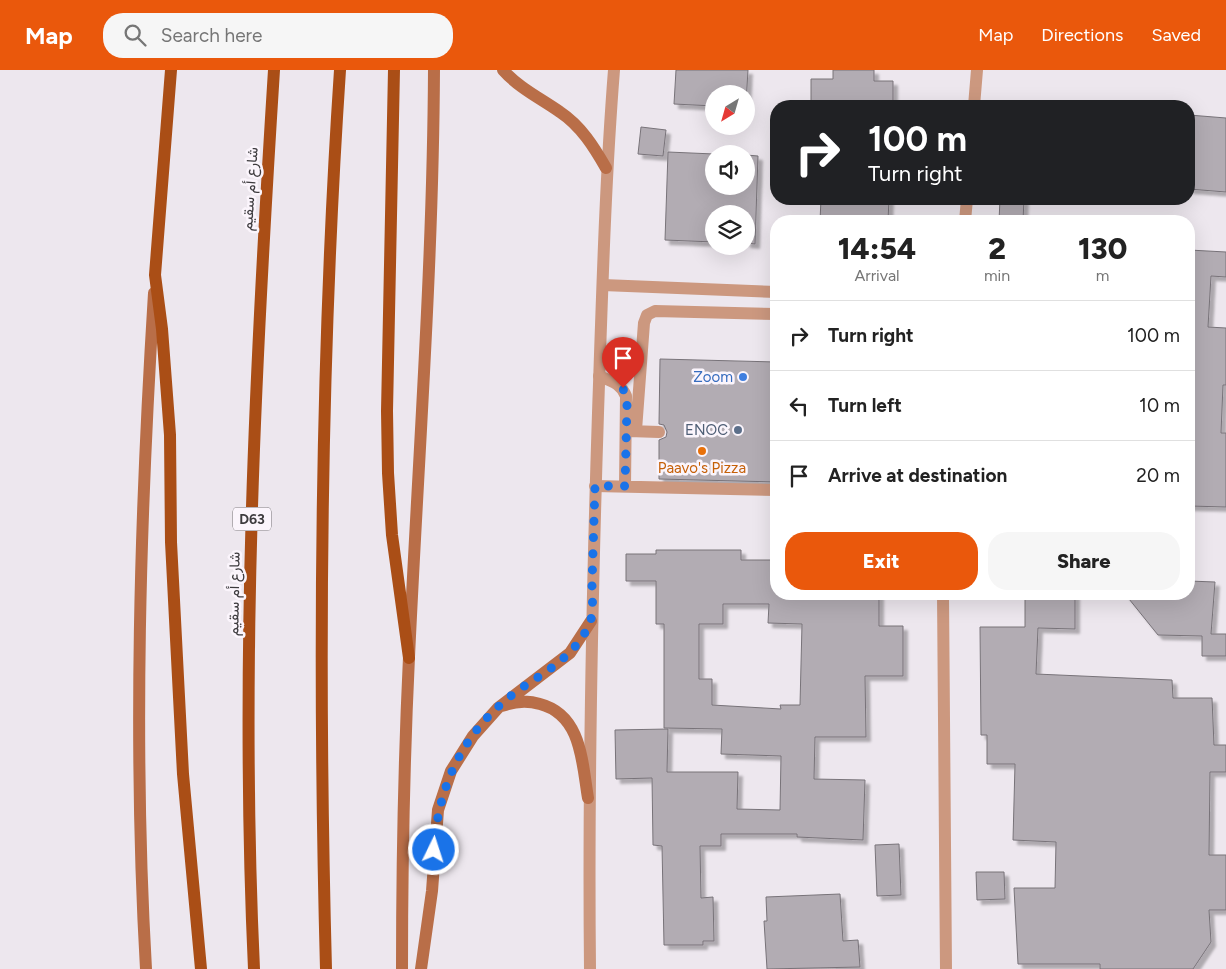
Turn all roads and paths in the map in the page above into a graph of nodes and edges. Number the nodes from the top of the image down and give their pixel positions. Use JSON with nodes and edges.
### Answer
{"nodes":[{"id":1,"x":171,"y":70,"type":"edge"},
{"id":2,"x":274,"y":70,"type":"edge"},
{"id":3,"x":340,"y":70,"type":"edge"},
{"id":4,"x":394,"y":70,"type":"edge"},
{"id":5,"x":434,"y":70,"type":"edge"},
{"id":6,"x":503,"y":70,"type":"edge"},
{"id":7,"x":614,"y":70,"type":"edge"},
{"id":8,"x":977,"y":70,"type":"edge"},
{"id":9,"x":974,"y":100,"type":"edge"},
{"id":10,"x":606,"y":168,"type":"junction"},
{"id":11,"x":155,"y":276,"type":"junction"},
{"id":12,"x":602,"y":285,"type":"junction"},
{"id":13,"x":770,"y":292,"type":"edge"},
{"id":14,"x":770,"y":314,"type":"edge"},
{"id":15,"x":599,"y":376,"type":"junction"},
{"id":16,"x":631,"y":431,"type":"junction"},
{"id":17,"x":659,"y":432,"type":"dead end"},
{"id":18,"x":595,"y":486,"type":"junction"},
{"id":19,"x":625,"y":486,"type":"junction"},
{"id":20,"x":770,"y":490,"type":"edge"},
{"id":21,"x":943,"y":600,"type":"edge"},
{"id":22,"x":591,"y":621,"type":"junction"},
{"id":23,"x":409,"y":658,"type":"junction"},
{"id":24,"x":498,"y":708,"type":"junction"},
{"id":25,"x":588,"y":798,"type":"junction"},
{"id":26,"x":146,"y":969,"type":"edge"},
{"id":27,"x":201,"y":969,"type":"edge"},
{"id":28,"x":254,"y":969,"type":"edge"},
{"id":29,"x":326,"y":969,"type":"edge"},
{"id":30,"x":402,"y":969,"type":"edge"},
{"id":31,"x":421,"y":969,"type":"edge"},
{"id":32,"x":590,"y":969,"type":"edge"},
{"id":33,"x":946,"y":969,"type":"edge"}],
"edges":[{"from":1,"to":11,"type":"main road"},
{"from":2,"to":28,"type":"main road","name":"شارع أم سقيم","number":"D63"},
{"from":3,"to":29,"type":"main road"},
{"from":4,"to":23,"type":"main road"},
{"from":5,"to":23,"type":"main road"},
{"from":6,"to":10,"type":"main road"},
{"from":7,"to":10,"type":"street"},
{"from":8,"to":9,"type":"street"},
{"from":10,"to":12,"type":"street"},
{"from":11,"to":26,"type":"main road"},
{"from":11,"to":27,"type":"main road"},
{"from":12,"to":13,"type":"street"},
{"from":12,"to":15,"type":"street"},
{"from":14,"to":16,"type":"street"},
{"from":15,"to":16,"type":"street"},
{"from":15,"to":18,"type":"street"},
{"from":16,"to":17,"type":"street"},
{"from":16,"to":19,"type":"street"},
{"from":18,"to":19,"type":"street"},
{"from":18,"to":22,"type":"street"},
{"from":19,"to":20,"type":"street"},
{"from":21,"to":33,"type":"street"},
{"from":22,"to":24,"type":"main road"},
{"from":22,"to":25,"type":"street"},
{"from":23,"to":30,"type":"main road"},
{"from":24,"to":25,"type":"main road"},
{"from":24,"to":31,"type":"main road"},
{"from":25,"to":32,"type":"street"}]}
